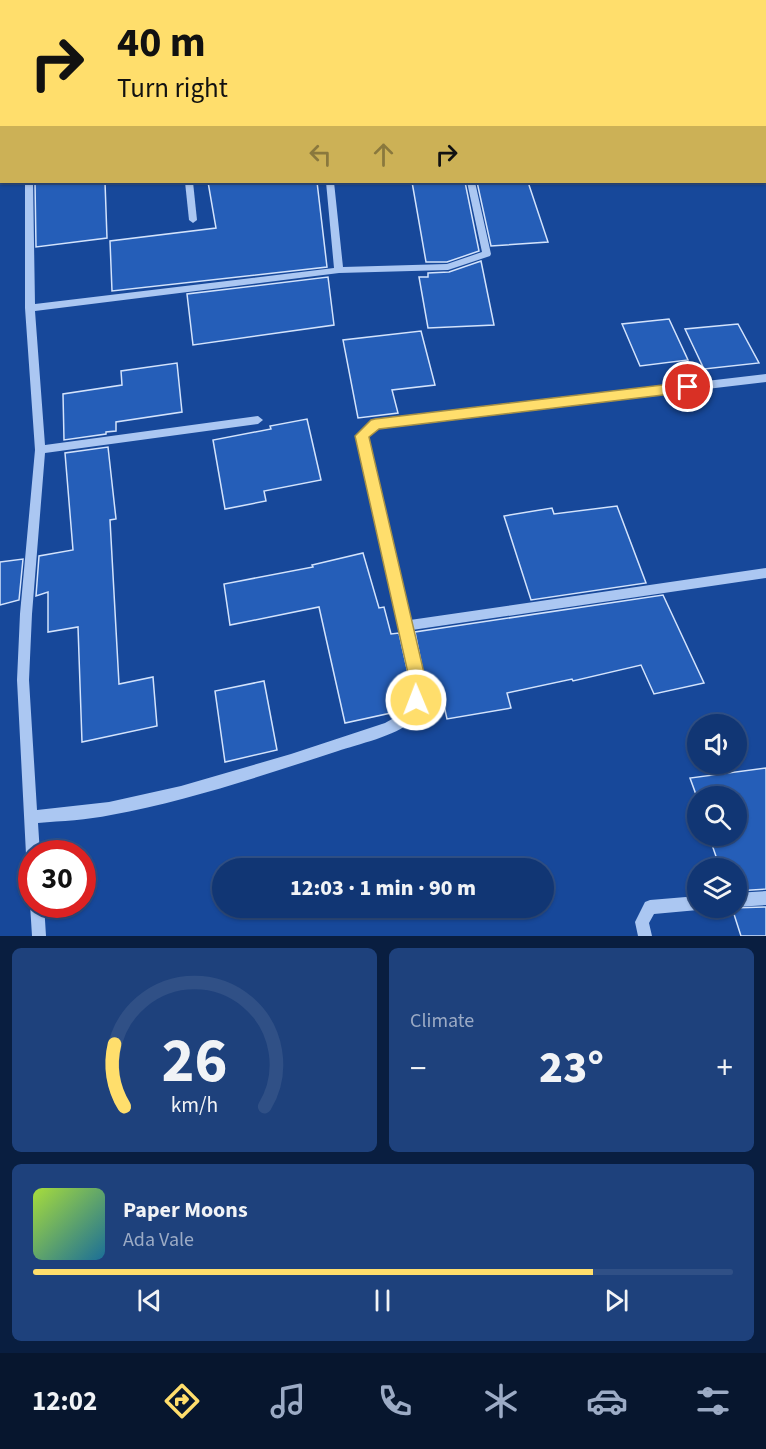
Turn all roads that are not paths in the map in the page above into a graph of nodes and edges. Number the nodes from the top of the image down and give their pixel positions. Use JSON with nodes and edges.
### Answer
{"nodes":[{"id":1,"x":28,"y":183,"type":"edge"},
{"id":2,"x":189,"y":183,"type":"edge"},
{"id":3,"x":330,"y":183,"type":"edge"},
{"id":4,"x":471,"y":183,"type":"edge"},
{"id":5,"x":193,"y":220,"type":"dead end"},
{"id":6,"x":339,"y":270,"type":"junction"},
{"id":7,"x":30,"y":308,"type":"junction"},
{"id":8,"x":766,"y":378,"type":"edge"},
{"id":9,"x":258,"y":420,"type":"dead end"},
{"id":10,"x":40,"y":450,"type":"junction"},
{"id":11,"x":766,"y":573,"type":"edge"},
{"id":12,"x":405,"y":626,"type":"junction"},
{"id":13,"x":31,"y":817,"type":"junction"},
{"id":14,"x":32,"y":840,"type":"edge"},
{"id":15,"x":766,"y":898,"type":"edge"},
{"id":16,"x":747,"y":899,"type":"edge"},
{"id":17,"x":687,"y":904,"type":"edge"},
{"id":18,"x":38,"y":918,"type":"edge"},
{"id":19,"x":39,"y":936,"type":"edge"},
{"id":20,"x":645,"y":936,"type":"edge"}],
"edges":[{"from":1,"to":7,"type":"street"},
{"from":2,"to":5,"type":"street"},
{"from":3,"to":6,"type":"street"},
{"from":4,"to":6,"type":"street"},
{"from":6,"to":7,"type":"street"},
{"from":7,"to":10,"type":"street"},
{"from":8,"to":12,"type":"street"},
{"from":9,"to":10,"type":"street"},
{"from":10,"to":13,"type":"street"},
{"from":11,"to":12,"type":"street"},
{"from":12,"to":13,"type":"street"},
{"from":13,"to":14,"type":"street"},
{"from":15,"to":16,"type":"street"},
{"from":17,"to":20,"type":"street"},
{"from":18,"to":19,"type":"street"}]}
